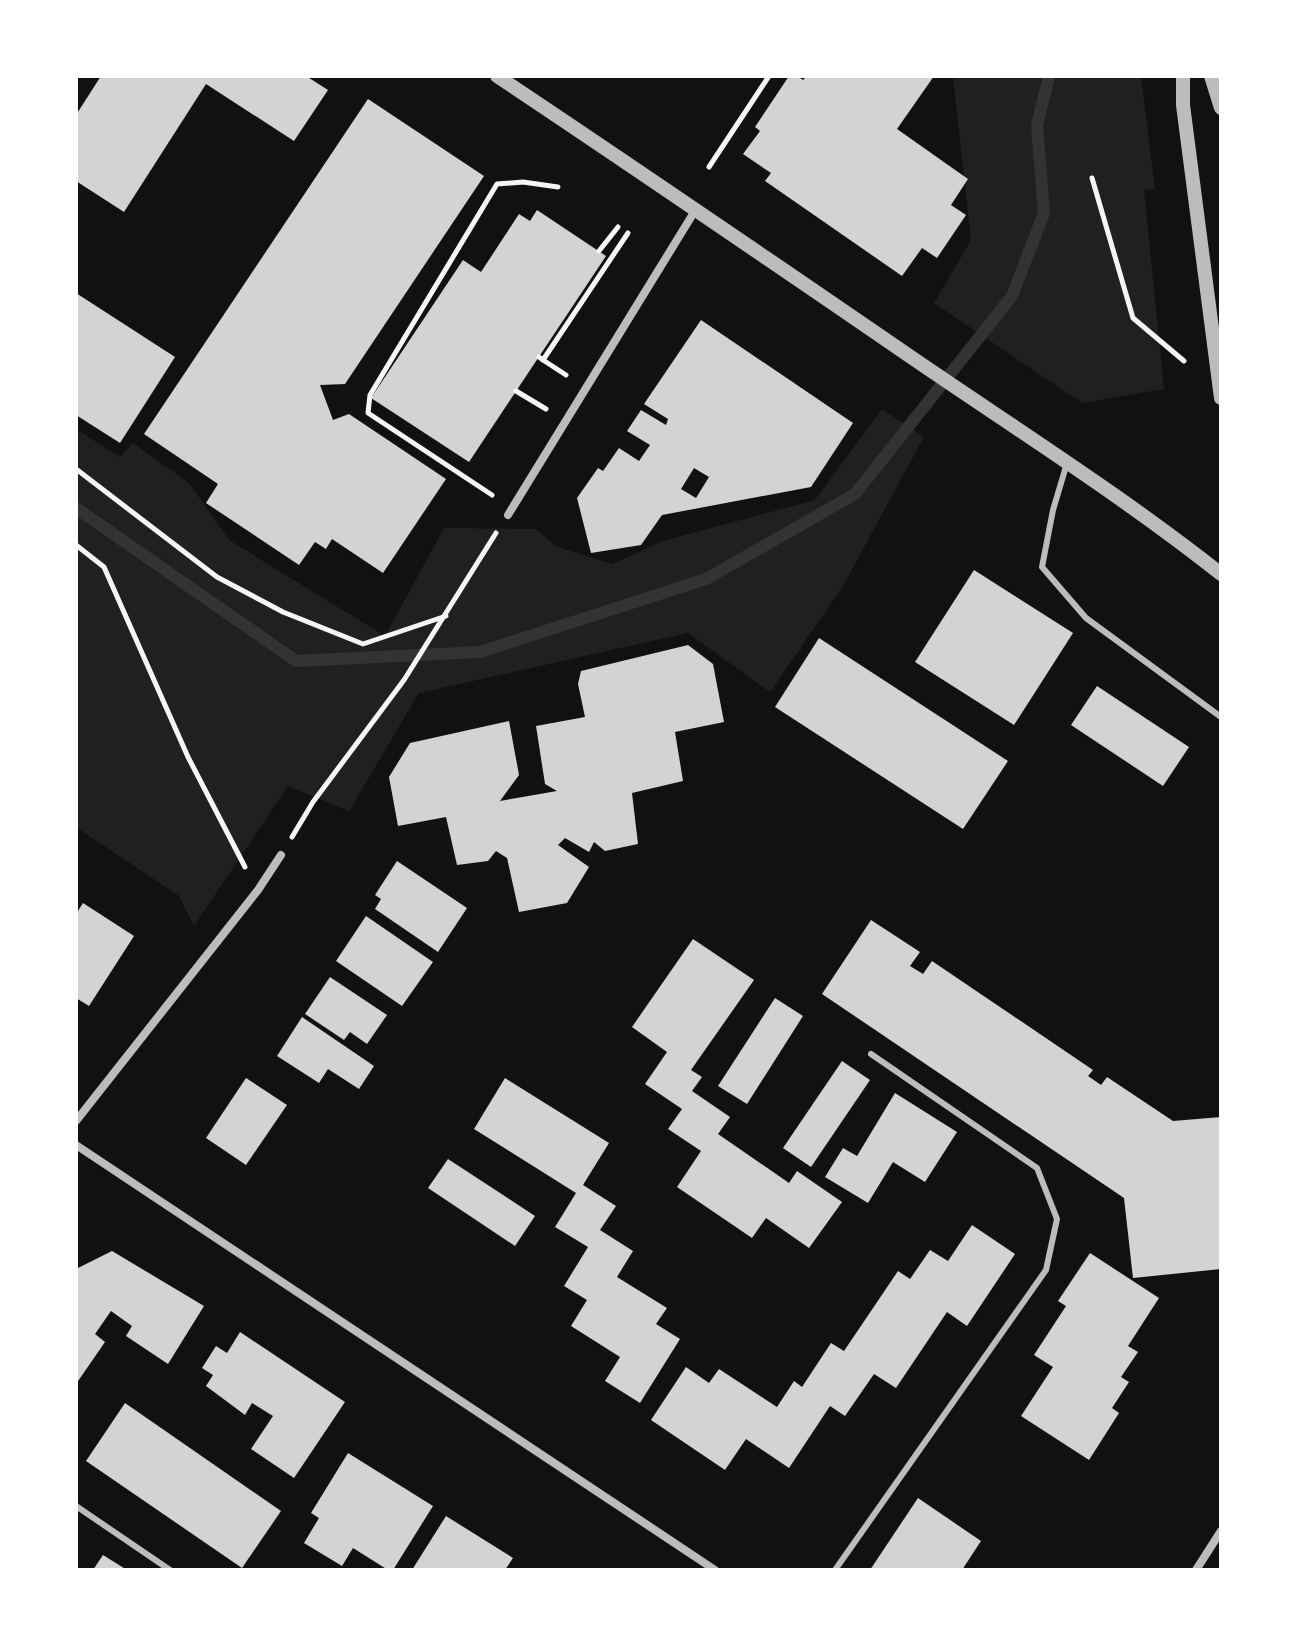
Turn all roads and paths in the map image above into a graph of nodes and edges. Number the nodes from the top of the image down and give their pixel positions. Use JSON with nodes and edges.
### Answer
{"nodes":[{"id":1,"x":497,"y":76,"type":"edge"},
{"id":2,"x":769,"y":76,"type":"edge"},
{"id":3,"x":1183,"y":76,"type":"edge"},
{"id":4,"x":1211,"y":76,"type":"edge"},
{"id":5,"x":1221,"y":108,"type":"edge"},
{"id":6,"x":709,"y":167,"type":"dead end"},
{"id":7,"x":1092,"y":178,"type":"dead end"},
{"id":8,"x":558,"y":187,"type":"dead end"},
{"id":9,"x":696,"y":208,"type":"junction"},
{"id":10,"x":618,"y":227,"type":"dead end"},
{"id":11,"x":628,"y":233,"type":"dead end"},
{"id":12,"x":599,"y":251,"type":"dead end"},
{"id":13,"x":1216,"y":324,"type":"edge"},
{"id":14,"x":539,"y":357,"type":"dead end"},
{"id":15,"x":1184,"y":361,"type":"dead end"},
{"id":16,"x":516,"y":391,"type":"dead end"},
{"id":17,"x":1221,"y":398,"type":"edge"},
{"id":18,"x":565,"y":420,"type":"junction"},
{"id":19,"x":1067,"y":463,"type":"junction"},
{"id":20,"x":76,"y":469,"type":"edge"},
{"id":21,"x":510,"y":512,"type":"junction"},
{"id":22,"x":76,"y":545,"type":"edge"},
{"id":23,"x":1221,"y":574,"type":"edge"},
{"id":24,"x":446,"y":616,"type":"junction"},
{"id":25,"x":1221,"y":717,"type":"edge"},
{"id":26,"x":281,"y":855,"type":"joint"},
{"id":27,"x":258,"y":890,"type":"junction"},
{"id":28,"x":871,"y":1054,"type":"dead end"},
{"id":29,"x":76,"y":1121,"type":"edge"},
{"id":30,"x":76,"y":1145,"type":"edge"},
{"id":31,"x":76,"y":1506,"type":"edge"},
{"id":32,"x":1221,"y":1531,"type":"edge"},
{"id":33,"x":170,"y":1570,"type":"edge"},
{"id":34,"x":715,"y":1570,"type":"edge"},
{"id":35,"x":835,"y":1570,"type":"edge"},
{"id":36,"x":1196,"y":1570,"type":"edge"}],
"edges":[{"from":1,"to":9,"type":"street"},
{"from":2,"to":6,"type":"path"},
{"from":3,"to":13,"type":"street"},
{"from":4,"to":5,"type":"street"},
{"from":7,"to":15,"type":"path"},
{"from":8,"to":21,"type":"path"},
{"from":9,"to":18,"type":"street"},
{"from":9,"to":19,"type":"street"},
{"from":10,"to":12,"type":"path"},
{"from":11,"to":14,"type":"path"},
{"from":13,"to":17,"type":"street"},
{"from":16,"to":18,"type":"path"},
{"from":18,"to":21,"type":"street"},
{"from":19,"to":23,"type":"street"},
{"from":19,"to":25,"type":"lane"},
{"from":20,"to":24,"type":"path"},
{"from":21,"to":24,"type":"path"},
{"from":22,"to":27,"type":"path"},
{"from":24,"to":26,"type":"path"},
{"from":26,"to":27,"type":"street"},
{"from":27,"to":29,"type":"street"},
{"from":28,"to":35,"type":"lane"},
{"from":30,"to":34,"type":"street"},
{"from":31,"to":33,"type":"lane"},
{"from":32,"to":36,"type":"street"}]}
